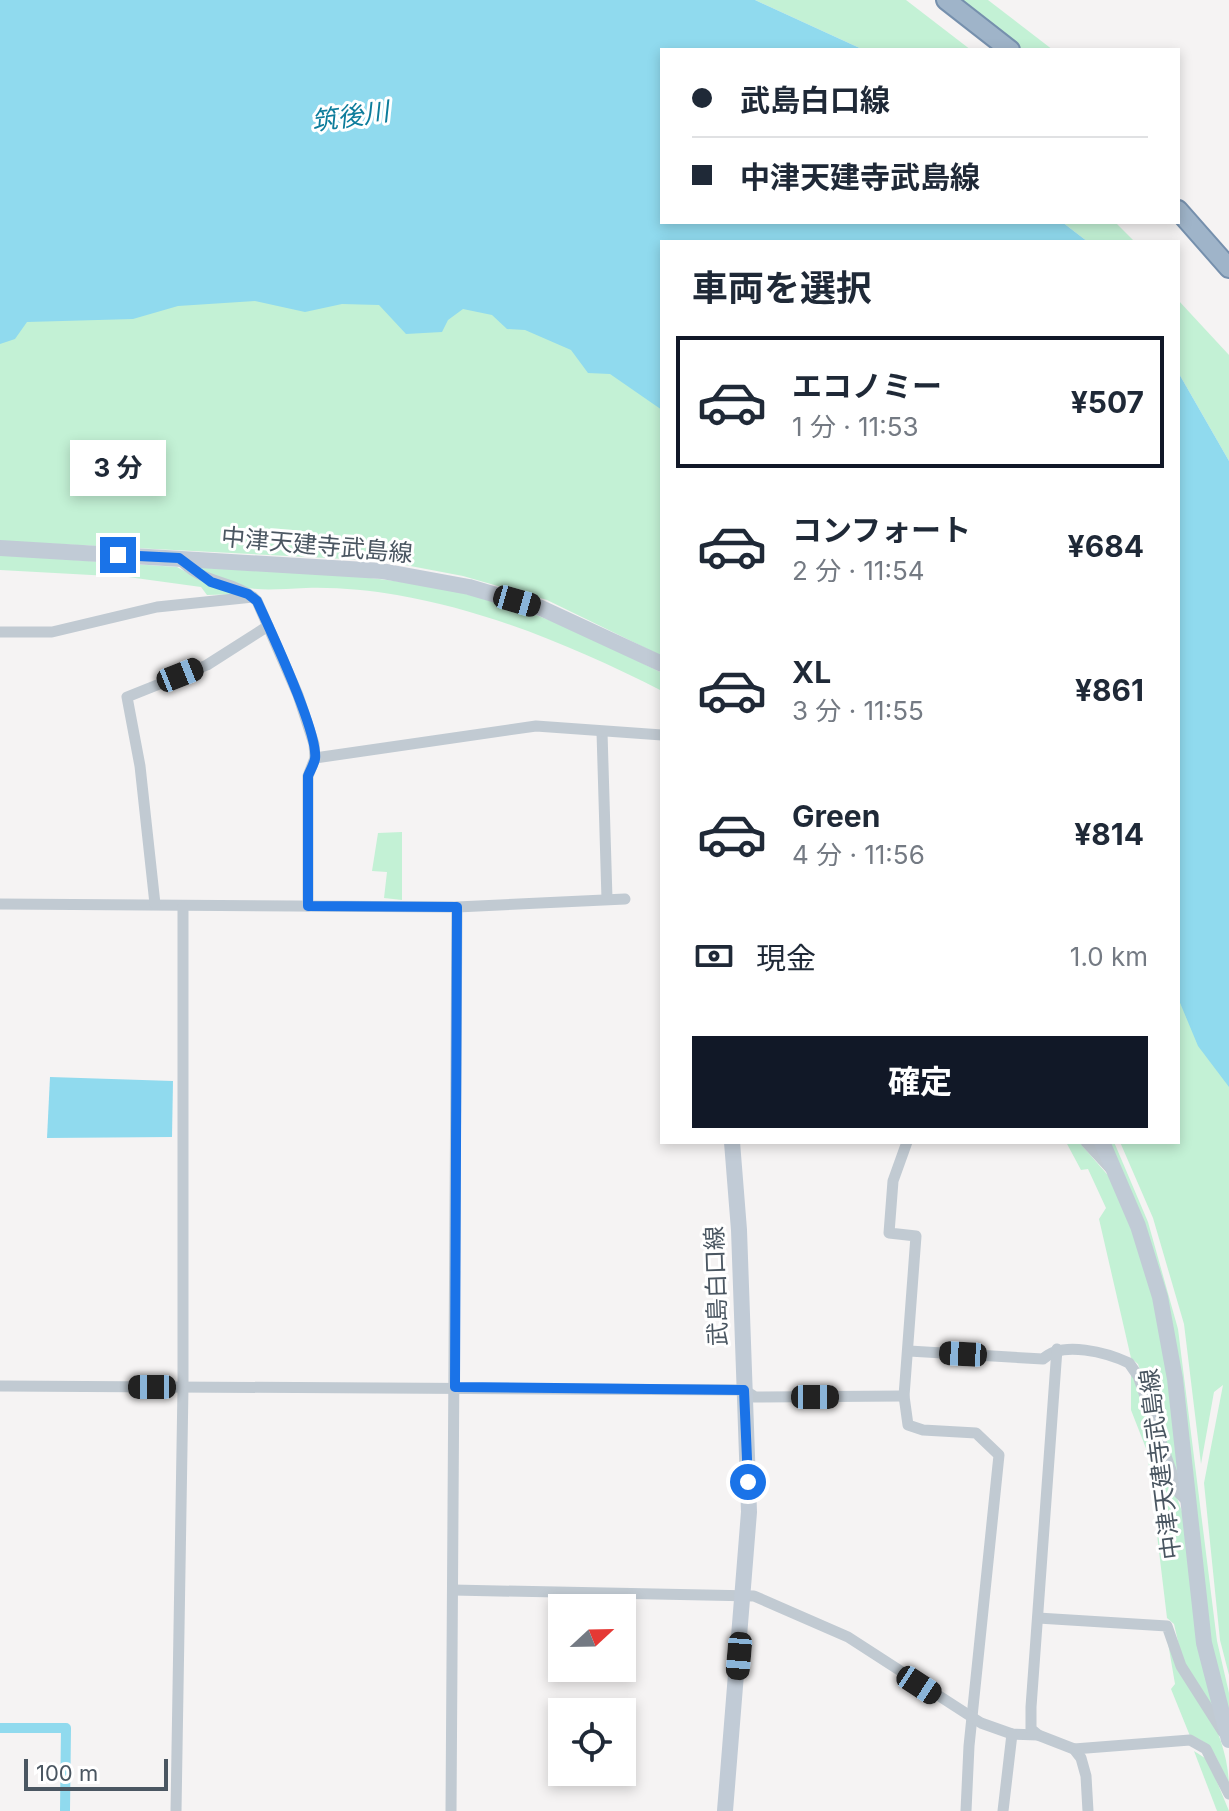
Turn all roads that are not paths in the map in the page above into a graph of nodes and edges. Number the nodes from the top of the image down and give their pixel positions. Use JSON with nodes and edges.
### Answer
{"nodes":[{"id":1,"x":946,"y":0,"type":"edge"},
{"id":2,"x":1007,"y":48,"type":"edge"},
{"id":3,"x":1180,"y":212,"type":"edge"},
{"id":4,"x":1227,"y":261,"type":"edge"},
{"id":5,"x":0,"y":548,"type":"edge"},
{"id":6,"x":179,"y":558,"type":"junction"},
{"id":7,"x":253,"y":597,"type":"junction"},
{"id":8,"x":268,"y":626,"type":"junction"},
{"id":9,"x":0,"y":632,"type":"edge"},
{"id":10,"x":660,"y":663,"type":"edge"},
{"id":11,"x":602,"y":732,"type":"junction"},
{"id":12,"x":660,"y":735,"type":"edge"},
{"id":13,"x":315,"y":758,"type":"junction"},
{"id":14,"x":607,"y":899,"type":"junction"},
{"id":15,"x":625,"y":899,"type":"dead end"},
{"id":16,"x":0,"y":904,"type":"edge"},
{"id":17,"x":155,"y":904,"type":"junction"},
{"id":18,"x":308,"y":906,"type":"junction"},
{"id":19,"x":183,"y":907,"type":"junction"},
{"id":20,"x":457,"y":907,"type":"junction"},
{"id":21,"x":732,"y":1144,"type":"edge"},
{"id":22,"x":906,"y":1144,"type":"edge"},
{"id":23,"x":1088,"y":1144,"type":"edge"},
{"id":24,"x":1103,"y":1144,"type":"edge"},
{"id":25,"x":1115,"y":1171,"type":"junction"},
{"id":26,"x":1057,"y":1349,"type":"junction"},
{"id":27,"x":909,"y":1351,"type":"junction"},
{"id":28,"x":0,"y":1386,"type":"edge"},
{"id":29,"x":183,"y":1387,"type":"junction"},
{"id":30,"x":455,"y":1387,"type":"junction"},
{"id":31,"x":744,"y":1390,"type":"junction"},
{"id":32,"x":904,"y":1396,"type":"junction"},
{"id":33,"x":1190,"y":1503,"type":"junction"},
{"id":34,"x":453,"y":1590,"type":"junction"},
{"id":35,"x":744,"y":1594,"type":"junction"},
{"id":36,"x":1038,"y":1618,"type":"junction"},
{"id":37,"x":972,"y":1719,"type":"junction"},
{"id":38,"x":1012,"y":1734,"type":"junction"},
{"id":39,"x":1038,"y":1735,"type":"junction"},
{"id":40,"x":1229,"y":1741,"type":"edge"},
{"id":41,"x":1074,"y":1749,"type":"junction"},
{"id":42,"x":1229,"y":1794,"type":"edge"},
{"id":43,"x":176,"y":1811,"type":"edge"},
{"id":44,"x":451,"y":1811,"type":"edge"},
{"id":45,"x":725,"y":1811,"type":"edge"},
{"id":46,"x":966,"y":1811,"type":"edge"},
{"id":47,"x":1003,"y":1811,"type":"edge"},
{"id":48,"x":1088,"y":1811,"type":"edge"}],
"edges":[{"from":1,"to":2,"type":"highway"},
{"from":3,"to":4,"type":"highway"},
{"from":5,"to":6,"type":"main road","name":"中津天建寺武島線"},
{"from":6,"to":7,"type":"street"},
{"from":6,"to":10,"type":"main road","name":"中津天建寺武島線"},
{"from":7,"to":8,"type":"street"},
{"from":7,"to":9,"type":"street"},
{"from":8,"to":13,"type":"street"},
{"from":8,"to":17,"type":"street"},
{"from":11,"to":12,"type":"street"},
{"from":11,"to":13,"type":"street"},
{"from":11,"to":14,"type":"street"},
{"from":13,"to":18,"type":"street"},
{"from":14,"to":15,"type":"street"},
{"from":14,"to":20,"type":"street"},
{"from":16,"to":17,"type":"street"},
{"from":17,"to":19,"type":"street"},
{"from":18,"to":19,"type":"street"},
{"from":18,"to":20,"type":"street"},
{"from":19,"to":29,"type":"street"},
{"from":20,"to":30,"type":"street"},
{"from":21,"to":31,"type":"main road","name":"武島白口線"},
{"from":22,"to":27,"type":"street"},
{"from":23,"to":25,"type":"street"},
{"from":24,"to":25,"type":"main road","name":"中津天建寺武島線"},
{"from":25,"to":33,"type":"main road","name":"中津天建寺武島線"},
{"from":26,"to":27,"type":"street"},
{"from":26,"to":33,"type":"street"},
{"from":26,"to":36,"type":"street"},
{"from":27,"to":32,"type":"street"},
{"from":28,"to":29,"type":"street"},
{"from":29,"to":30,"type":"street"},
{"from":29,"to":43,"type":"street"},
{"from":30,"to":31,"type":"street"},
{"from":30,"to":34,"type":"street"},
{"from":31,"to":32,"type":"street"},
{"from":31,"to":35,"type":"main road","name":"武島白口線"},
{"from":32,"to":37,"type":"street"},
{"from":33,"to":40,"type":"main road","name":"中津天建寺武島線"},
{"from":34,"to":35,"type":"street"},
{"from":34,"to":44,"type":"street"},
{"from":35,"to":37,"type":"street"},
{"from":35,"to":45,"type":"main road","name":"武島白口線"},
{"from":36,"to":39,"type":"street"},
{"from":36,"to":40,"type":"street"},
{"from":37,"to":38,"type":"street"},
{"from":37,"to":46,"type":"street"},
{"from":38,"to":39,"type":"street"},
{"from":38,"to":47,"type":"street"},
{"from":39,"to":41,"type":"street"},
{"from":41,"to":42,"type":"street"},
{"from":41,"to":48,"type":"street"}]}
